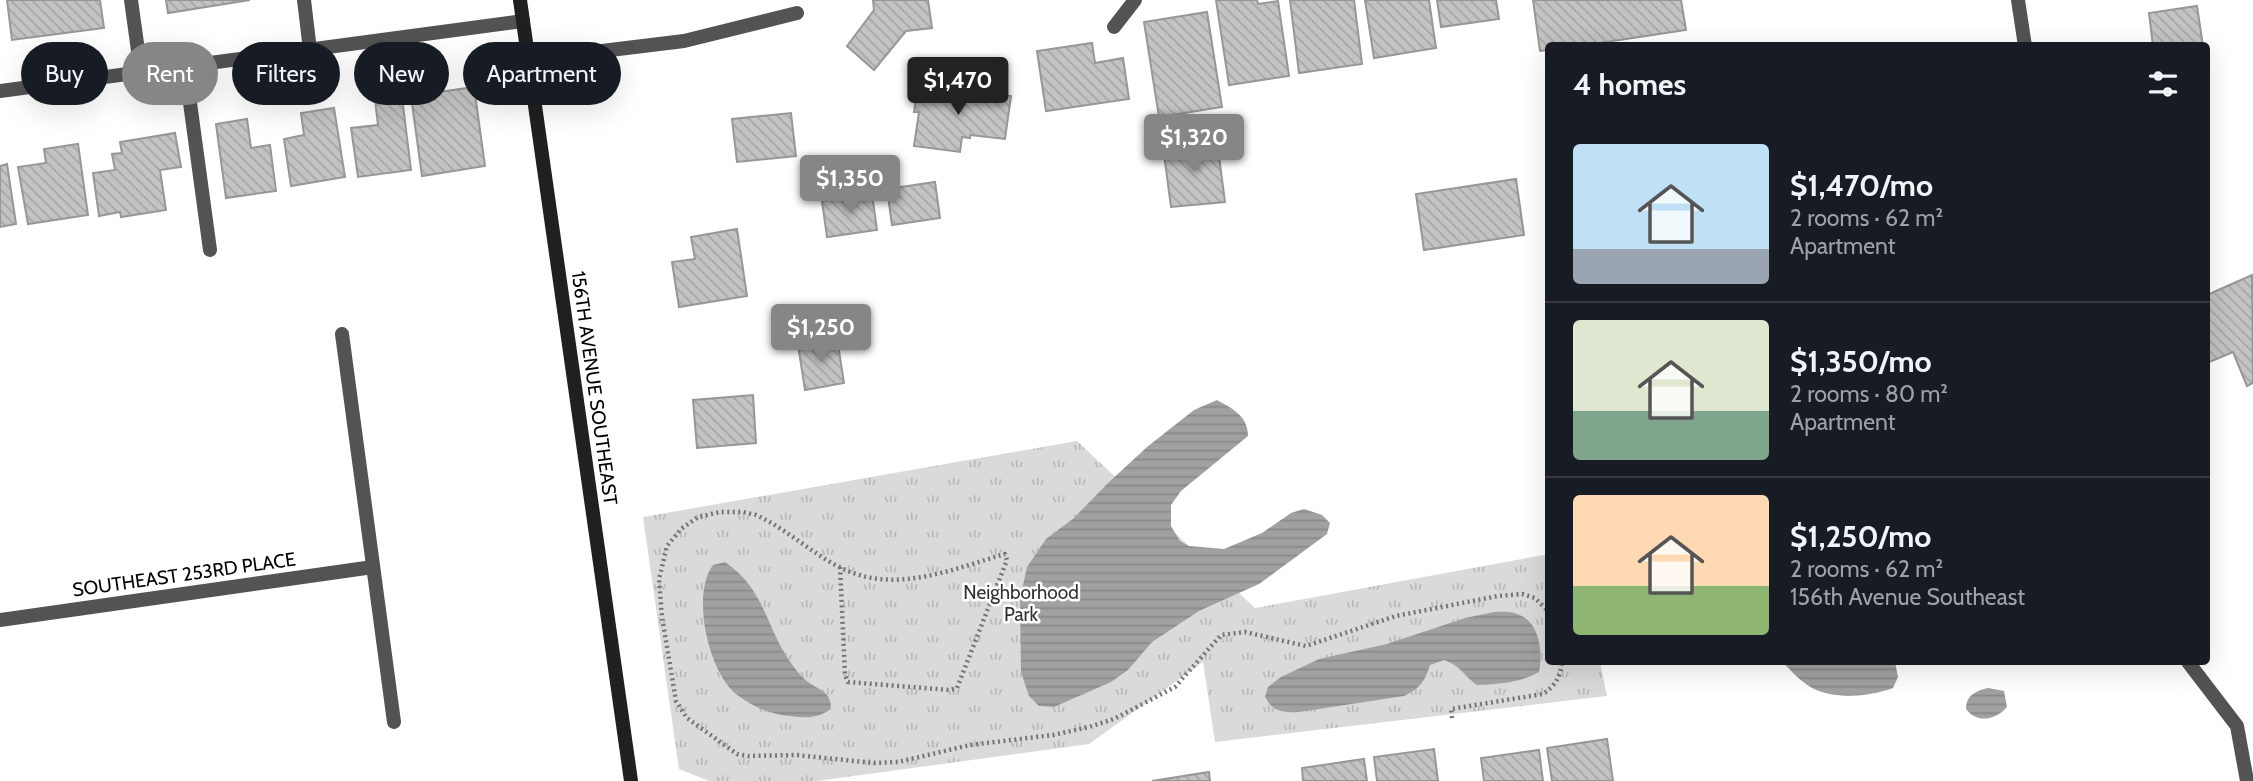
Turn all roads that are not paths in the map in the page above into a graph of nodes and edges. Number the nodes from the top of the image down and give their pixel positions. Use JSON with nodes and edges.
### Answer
{"nodes":[{"id":1,"x":131,"y":0,"type":"edge"},
{"id":2,"x":304,"y":0,"type":"edge"},
{"id":3,"x":520,"y":0,"type":"edge"},
{"id":4,"x":1136,"y":0,"type":"edge"},
{"id":5,"x":2018,"y":0,"type":"edge"},
{"id":6,"x":797,"y":13,"type":"dead end"},
{"id":7,"x":523,"y":21,"type":"junction"},
{"id":8,"x":1114,"y":27,"type":"dead end"},
{"id":9,"x":137,"y":42,"type":"edge"},
{"id":10,"x":309,"y":42,"type":"edge"},
{"id":11,"x":526,"y":42,"type":"edge"},
{"id":12,"x":2024,"y":42,"type":"edge"},
{"id":13,"x":340,"y":46,"type":"edge"},
{"id":14,"x":621,"y":49,"type":"edge"},
{"id":15,"x":122,"y":75,"type":"edge"},
{"id":16,"x":0,"y":91,"type":"edge"},
{"id":17,"x":190,"y":105,"type":"edge"},
{"id":18,"x":534,"y":105,"type":"edge"},
{"id":19,"x":210,"y":250,"type":"dead end"},
{"id":20,"x":342,"y":334,"type":"dead end"},
{"id":21,"x":373,"y":566,"type":"junction"},
{"id":22,"x":0,"y":620,"type":"edge"},
{"id":23,"x":2190,"y":665,"type":"edge"},
{"id":24,"x":394,"y":722,"type":"dead end"},
{"id":25,"x":631,"y":781,"type":"edge"},
{"id":26,"x":2247,"y":781,"type":"edge"}],
"edges":[{"from":1,"to":9,"type":"street"},
{"from":2,"to":10,"type":"street"},
{"from":3,"to":7,"type":"street","name":"156TH AVENUE SOUTHEAST"},
{"from":4,"to":8,"type":"street"},
{"from":5,"to":12,"type":"street"},
{"from":6,"to":14,"type":"street"},
{"from":7,"to":11,"type":"street","name":"156TH AVENUE SOUTHEAST"},
{"from":7,"to":13,"type":"street"},
{"from":15,"to":16,"type":"street"},
{"from":17,"to":19,"type":"street"},
{"from":18,"to":25,"type":"street","name":"156TH AVENUE SOUTHEAST"},
{"from":20,"to":21,"type":"street"},
{"from":21,"to":22,"type":"street","name":"SOUTHEAST 253RD PLACE"},
{"from":21,"to":24,"type":"street"},
{"from":23,"to":26,"type":"street"}]}
